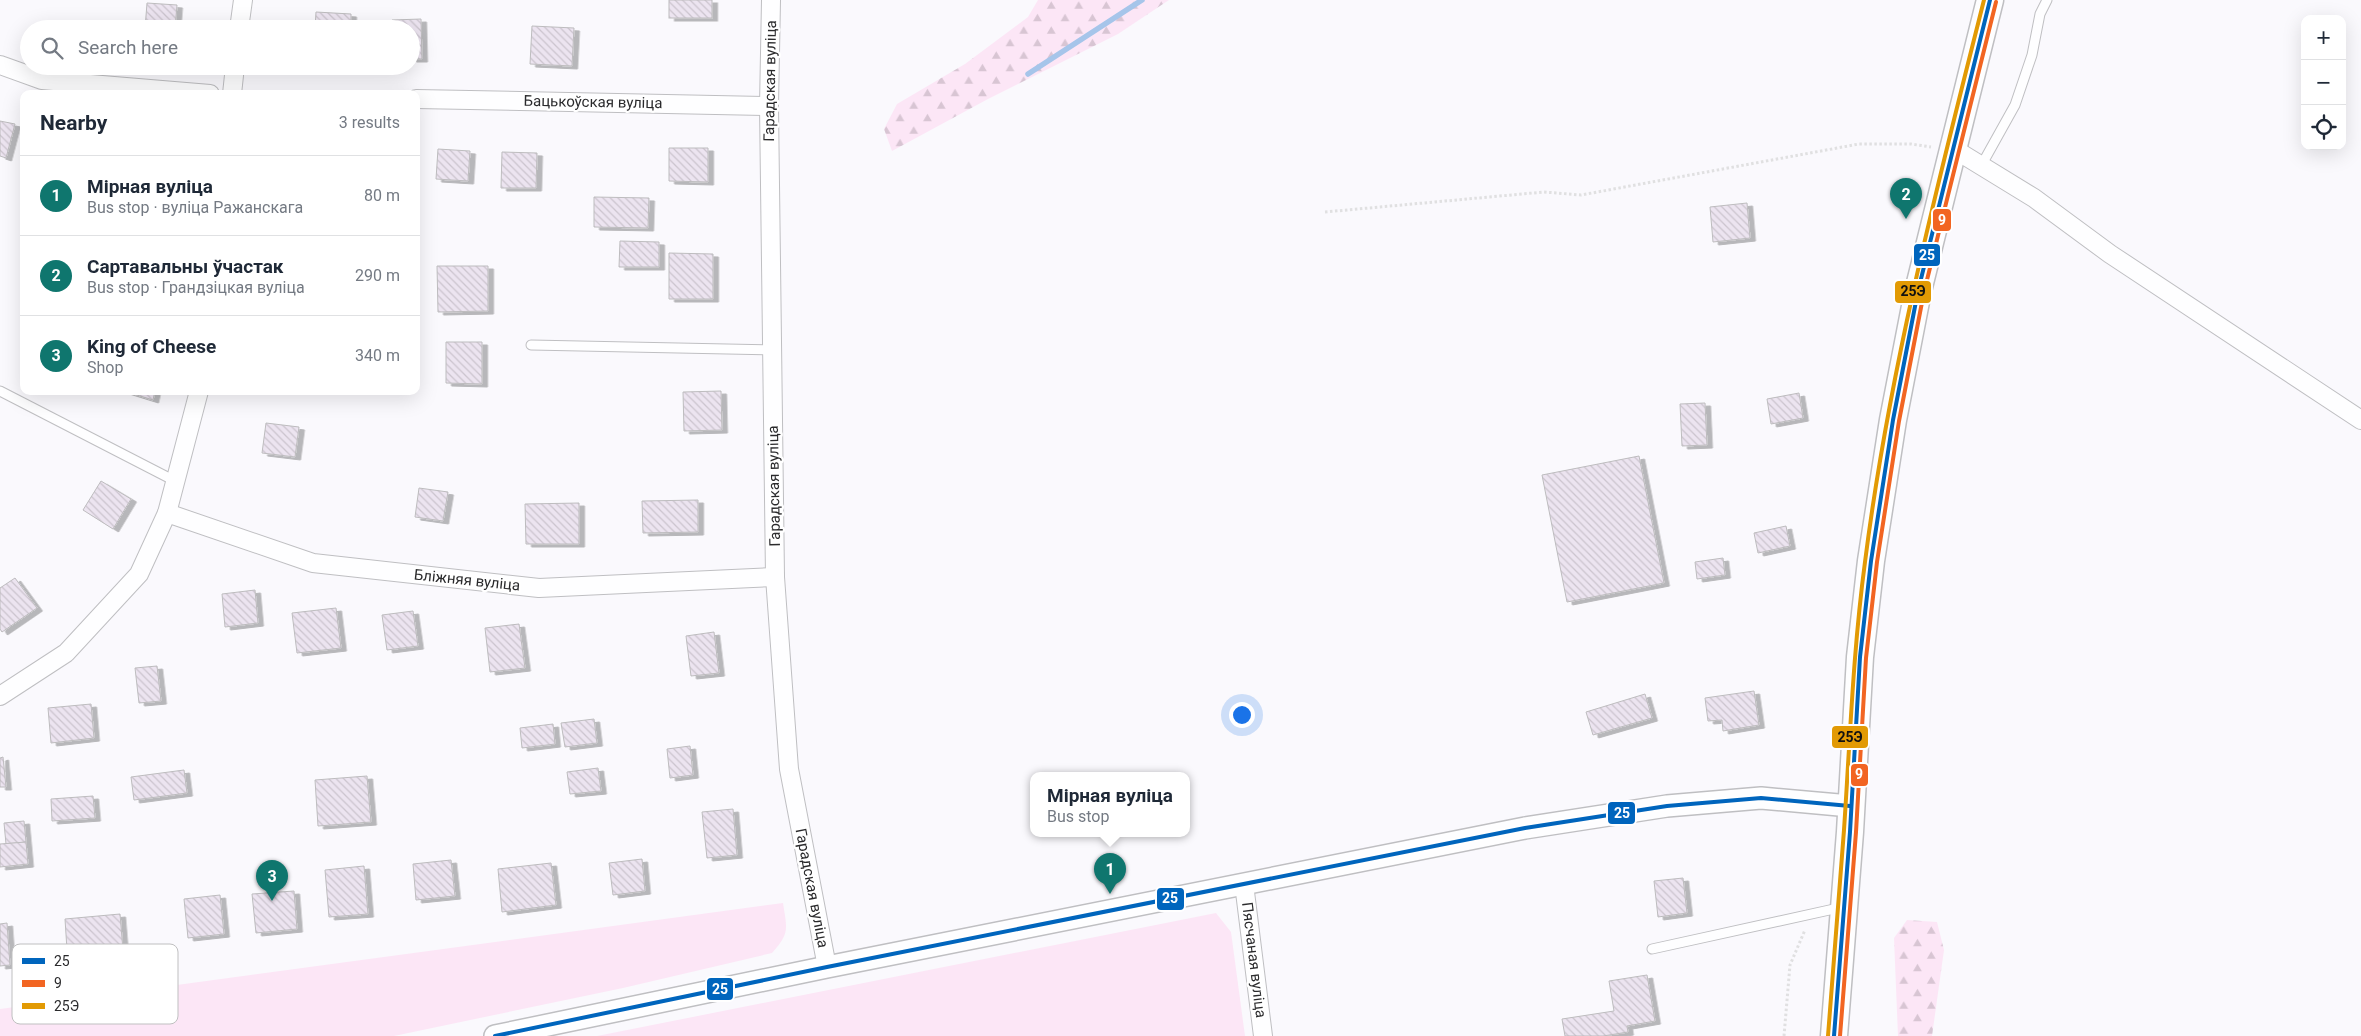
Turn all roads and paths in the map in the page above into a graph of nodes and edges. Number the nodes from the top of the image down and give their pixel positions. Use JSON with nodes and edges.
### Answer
{"nodes":[{"id":1,"x":243,"y":0,"type":"edge"},
{"id":2,"x":772,"y":0,"type":"edge"},
{"id":3,"x":1990,"y":0,"type":"edge"},
{"id":4,"x":2047,"y":0,"type":"edge"},
{"id":5,"x":241,"y":20,"type":"edge"},
{"id":6,"x":0,"y":65,"type":"edge"},
{"id":7,"x":20,"y":72,"type":"edge"},
{"id":8,"x":28,"y":75,"type":"edge"},
{"id":9,"x":234,"y":75,"type":"edge"},
{"id":10,"x":162,"y":90,"type":"edge"},
{"id":11,"x":232,"y":90,"type":"edge"},
{"id":12,"x":420,"y":99,"type":"edge"},
{"id":13,"x":769,"y":106,"type":"junction"},
{"id":14,"x":1954,"y":149,"type":"junction"},
{"id":15,"x":1981,"y":166,"type":"junction"},
{"id":16,"x":1325,"y":212,"type":"dead end"},
{"id":17,"x":531,"y":345,"type":"dead end"},
{"id":18,"x":772,"y":350,"type":"junction"},
{"id":19,"x":0,"y":391,"type":"edge"},
{"id":20,"x":199,"y":395,"type":"edge"},
{"id":21,"x":2361,"y":420,"type":"edge"},
{"id":22,"x":175,"y":481,"type":"junction"},
{"id":23,"x":167,"y":513,"type":"junction"},
{"id":24,"x":775,"y":577,"type":"junction"},
{"id":25,"x":0,"y":696,"type":"edge"},
{"id":26,"x":1850,"y":806,"type":"junction"},
{"id":27,"x":1244,"y":884,"type":"junction"},
{"id":28,"x":1843,"y":907,"type":"junction"},
{"id":29,"x":1811,"y":913,"type":"junction"},
{"id":30,"x":1652,"y":949,"type":"dead end"},
{"id":31,"x":827,"y":967,"type":"junction"},
{"id":32,"x":495,"y":1036,"type":"edge"},
{"id":33,"x":1264,"y":1036,"type":"edge"},
{"id":34,"x":1784,"y":1036,"type":"edge"},
{"id":35,"x":1834,"y":1036,"type":"edge"}],
"edges":[{"from":1,"to":5,"type":"street"},
{"from":2,"to":13,"type":"street","name":"Гарадская вуліца"},
{"from":3,"to":14,"type":"main road"},
{"from":4,"to":15,"type":"lane"},
{"from":6,"to":7,"type":"street"},
{"from":8,"to":10,"type":"street"},
{"from":9,"to":11,"type":"street"},
{"from":12,"to":13,"type":"street","name":"Бацькоўская вуліца"},
{"from":13,"to":18,"type":"street","name":"Гарадская вуліца"},
{"from":14,"to":15,"type":"street"},
{"from":14,"to":16,"type":"path"},
{"from":14,"to":26,"type":"main road"},
{"from":15,"to":21,"type":"street"},
{"from":17,"to":18,"type":"lane"},
{"from":18,"to":24,"type":"street","name":"Гарадская вуліца"},
{"from":19,"to":22,"type":"lane"},
{"from":20,"to":22,"type":"street"},
{"from":22,"to":23,"type":"street"},
{"from":23,"to":24,"type":"street","name":"Бліжняя вуліца"},
{"from":23,"to":25,"type":"street"},
{"from":24,"to":31,"type":"street","name":"Гарадская вуліца"},
{"from":26,"to":27,"type":"street"},
{"from":26,"to":28,"type":"main road"},
{"from":27,"to":31,"type":"street"},
{"from":27,"to":33,"type":"street","name":"Пясчаная вуліца"},
{"from":28,"to":29,"type":"lane"},
{"from":28,"to":35,"type":"main road"},
{"from":29,"to":30,"type":"lane"},
{"from":29,"to":34,"type":"path"},
{"from":31,"to":32,"type":"street"}]}
